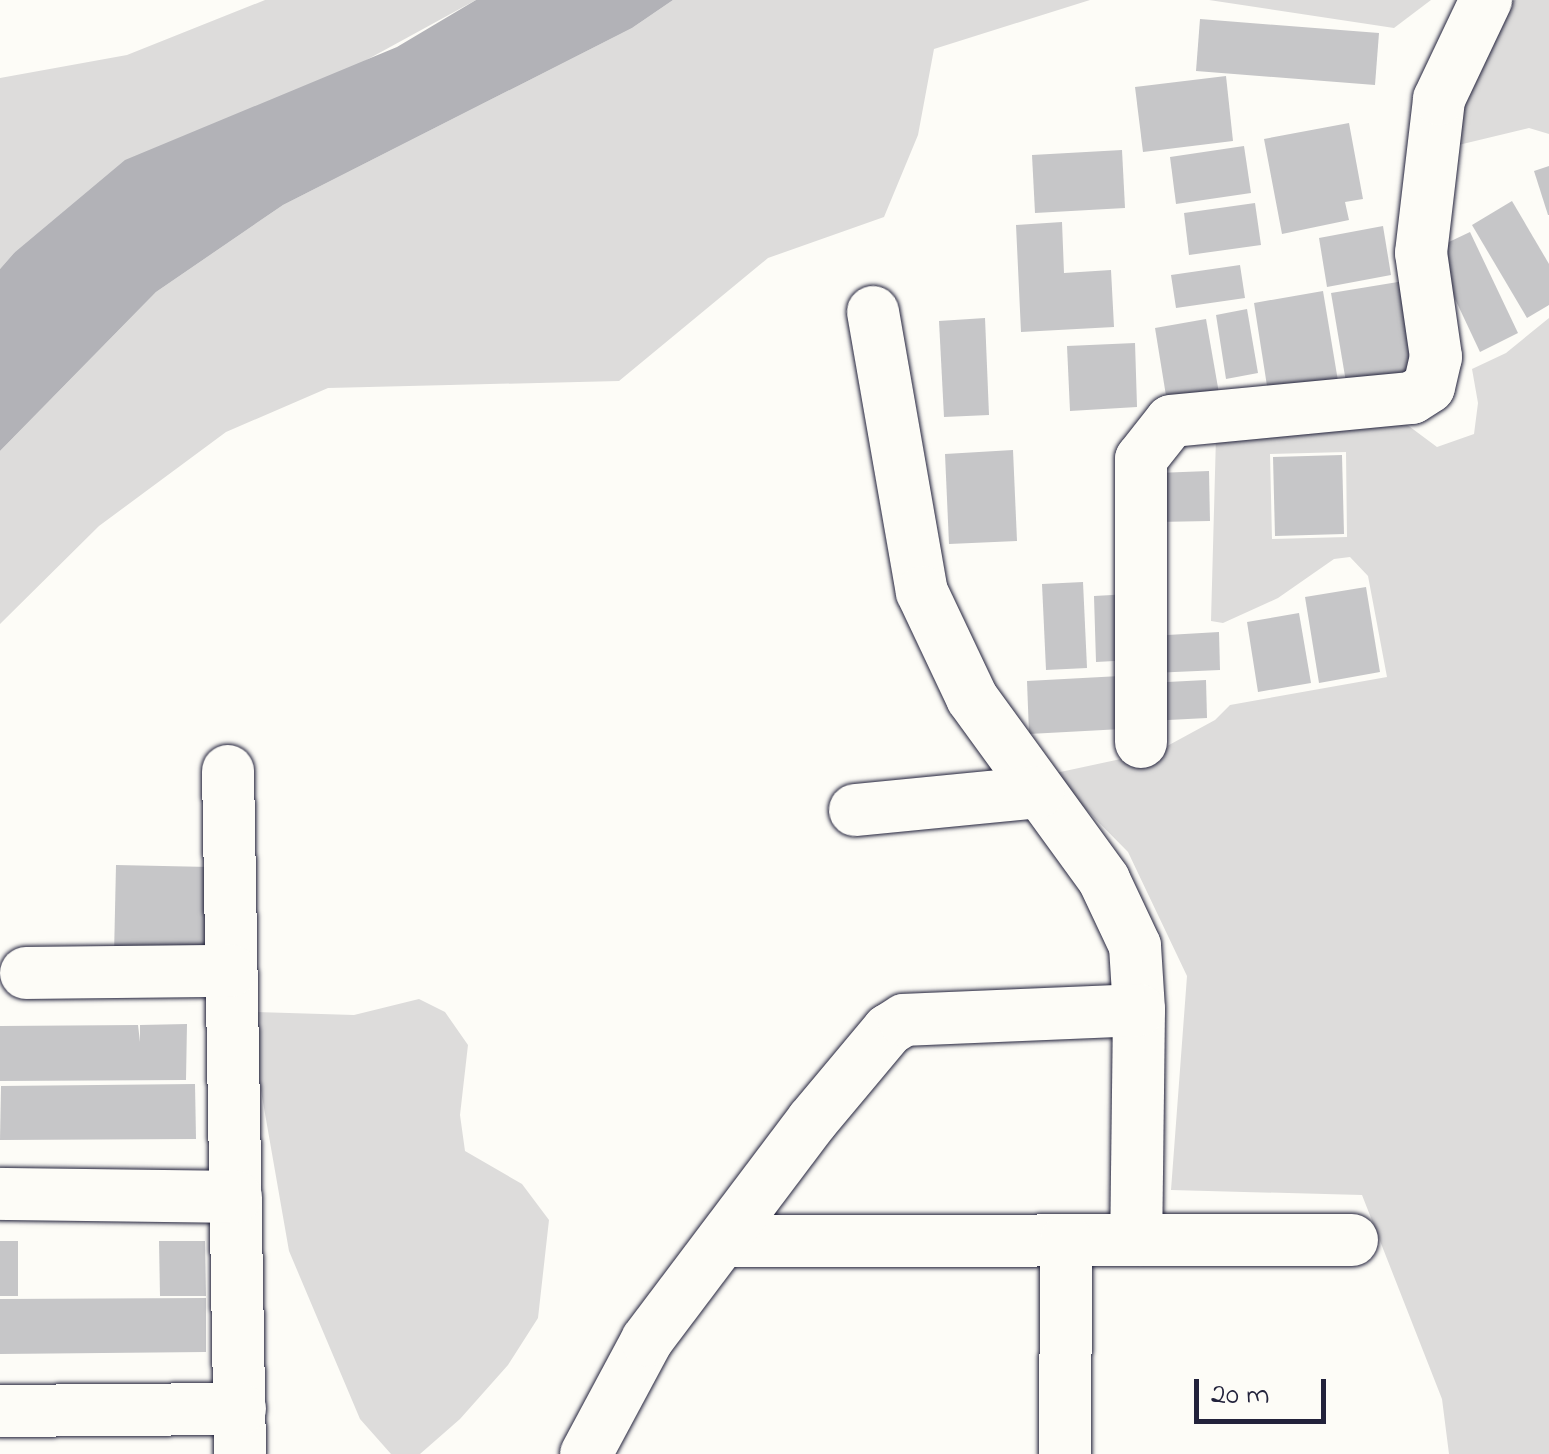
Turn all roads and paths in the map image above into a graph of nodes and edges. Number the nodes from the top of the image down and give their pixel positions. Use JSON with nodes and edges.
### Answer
{"nodes":[{"id":1,"x":1486,"y":0,"type":"edge"},
{"id":2,"x":872,"y":312,"type":"dead end"},
{"id":3,"x":1141,"y":742,"type":"dead end"},
{"id":4,"x":228,"y":771,"type":"dead end"},
{"id":5,"x":1038,"y":792,"type":"junction"},
{"id":6,"x":855,"y":810,"type":"dead end"},
{"id":7,"x":232,"y":971,"type":"junction"},
{"id":8,"x":26,"y":973,"type":"dead end"},
{"id":9,"x":1139,"y":1010,"type":"junction"},
{"id":10,"x":0,"y":1194,"type":"edge"},
{"id":11,"x":236,"y":1196,"type":"junction"},
{"id":12,"x":1066,"y":1240,"type":"junction"},
{"id":13,"x":1136,"y":1240,"type":"junction"},
{"id":14,"x":1352,"y":1240,"type":"dead end"},
{"id":15,"x":722,"y":1241,"type":"junction"},
{"id":16,"x":0,"y":1411,"type":"edge"},
{"id":17,"x":240,"y":1432,"type":"edge"},
{"id":18,"x":586,"y":1454,"type":"edge"},
{"id":19,"x":1065,"y":1454,"type":"edge"}],
"edges":[{"from":1,"to":3,"type":"street"},
{"from":2,"to":5,"type":"street"},
{"from":4,"to":7,"type":"street"},
{"from":5,"to":6,"type":"street"},
{"from":5,"to":9,"type":"street"},
{"from":7,"to":8,"type":"street"},
{"from":7,"to":11,"type":"street"},
{"from":9,"to":13,"type":"street"},
{"from":9,"to":15,"type":"street"},
{"from":10,"to":11,"type":"street"},
{"from":11,"to":17,"type":"street"},
{"from":12,"to":13,"type":"street"},
{"from":12,"to":15,"type":"street"},
{"from":12,"to":19,"type":"street"},
{"from":13,"to":14,"type":"street"},
{"from":15,"to":18,"type":"street"},
{"from":16,"to":17,"type":"street"}]}
